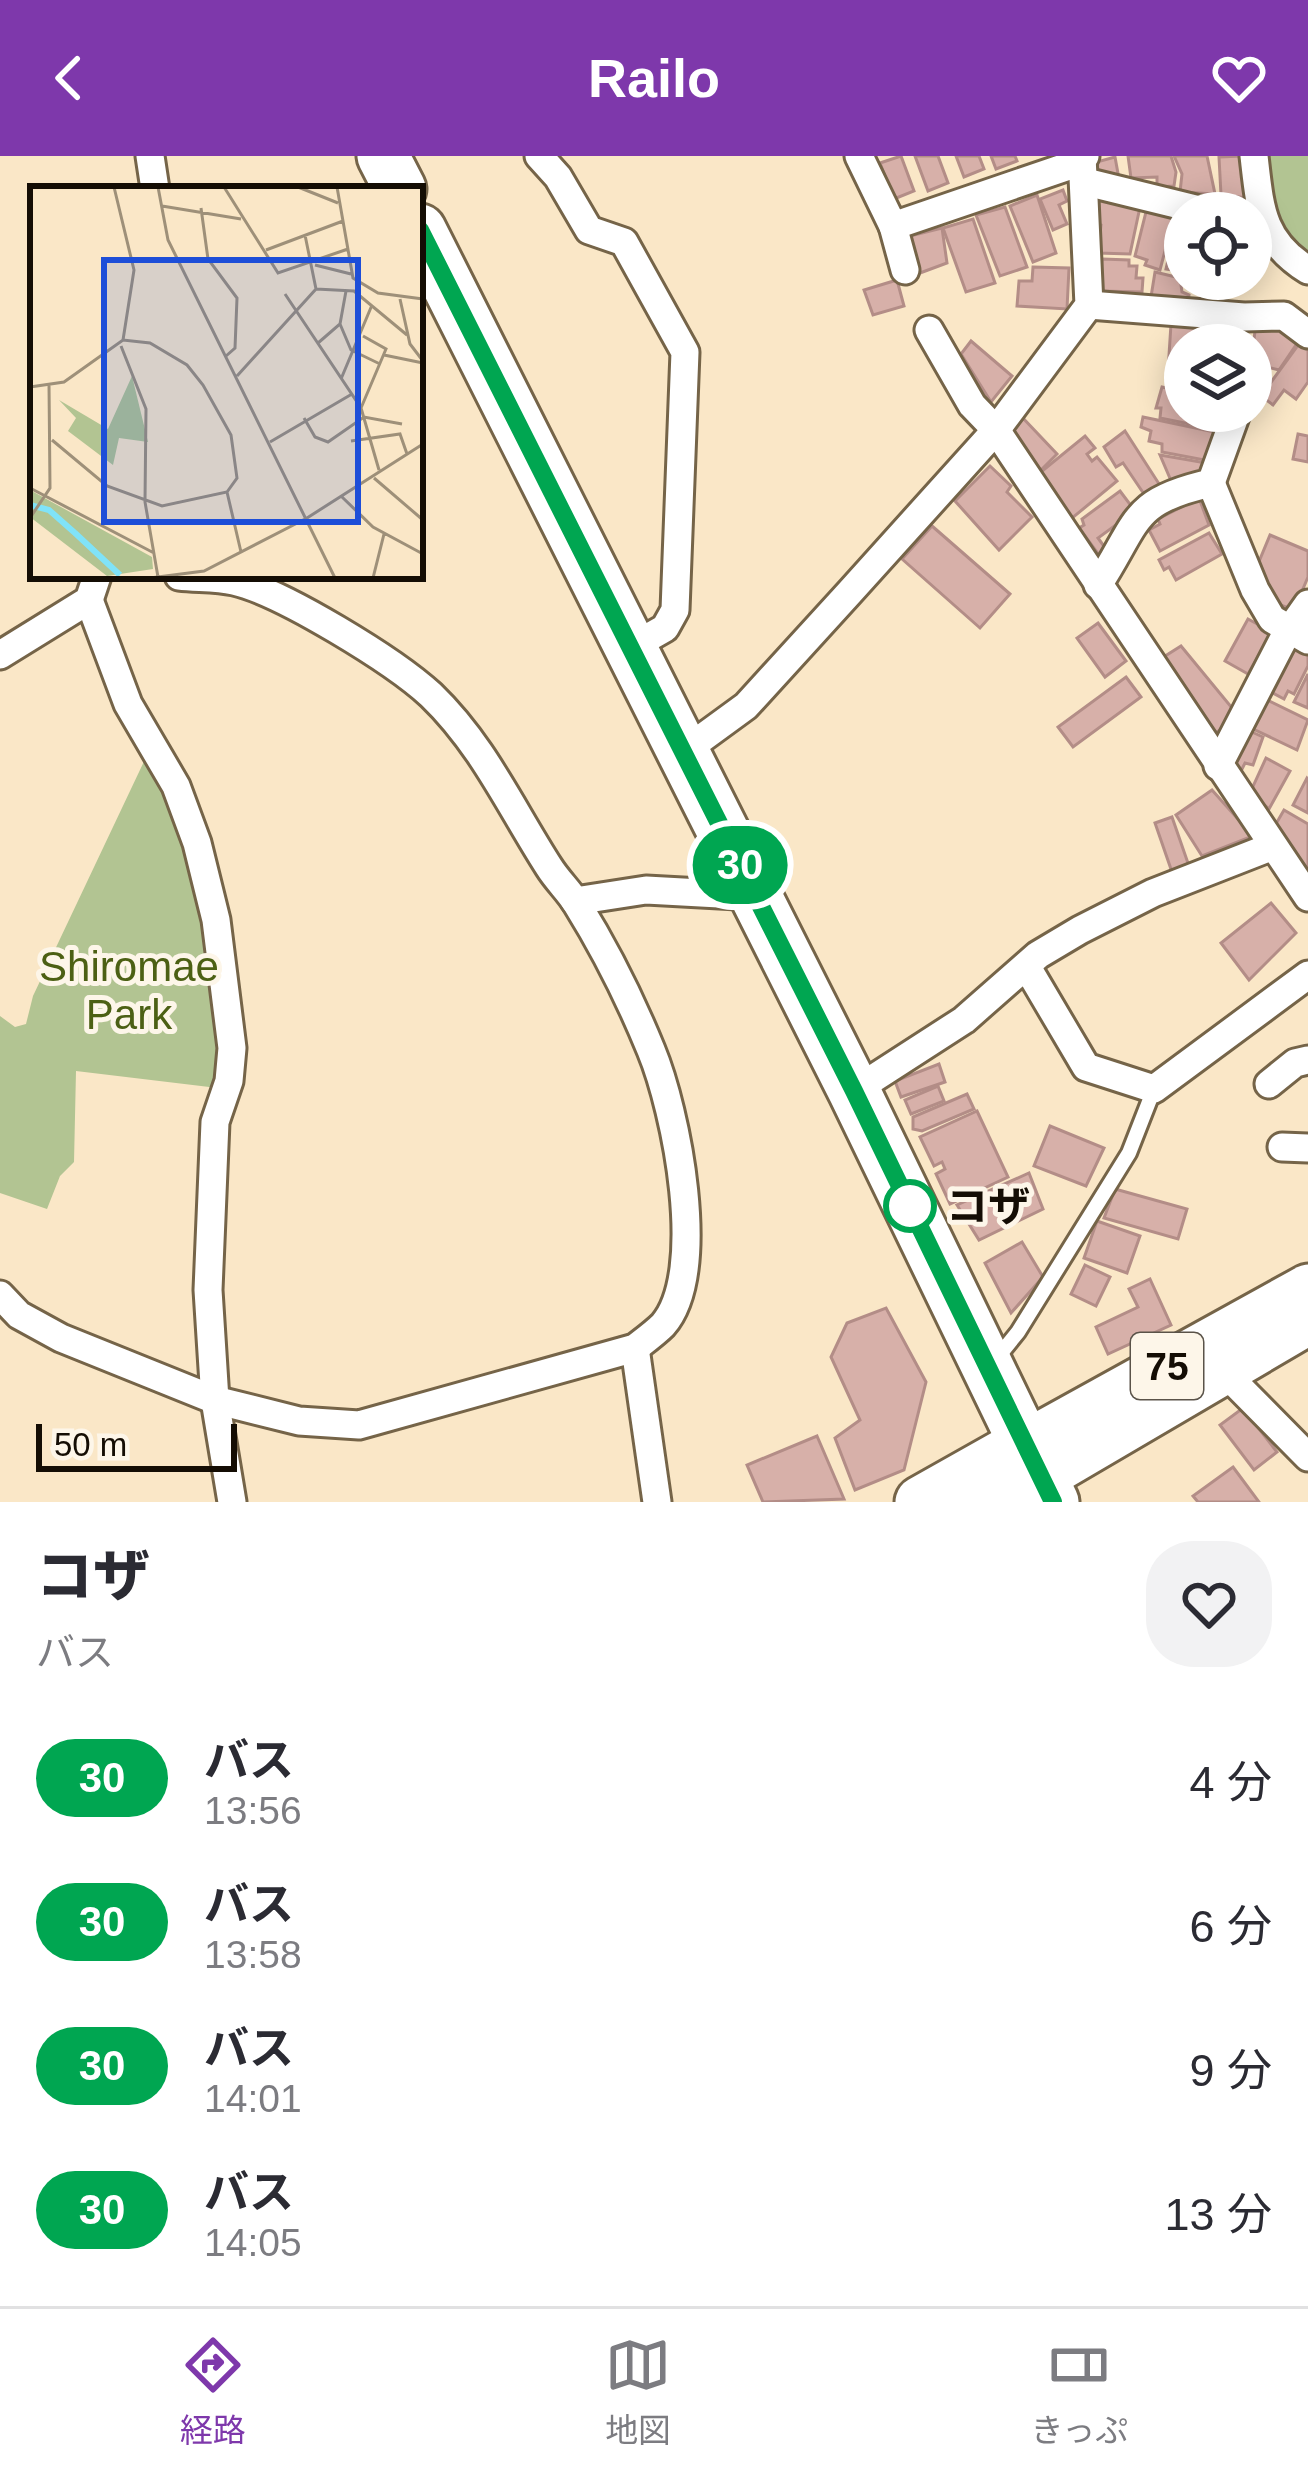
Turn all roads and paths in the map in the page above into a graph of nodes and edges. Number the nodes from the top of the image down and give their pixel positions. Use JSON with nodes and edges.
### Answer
{"nodes":[{"id":1,"x":150,"y":156,"type":"edge"},
{"id":2,"x":383,"y":156,"type":"edge"},
{"id":3,"x":538,"y":156,"type":"edge"},
{"id":4,"x":859,"y":156,"type":"edge"},
{"id":5,"x":1254,"y":156,"type":"edge"},
{"id":6,"x":1084,"y":163,"type":"edge"},
{"id":7,"x":155,"y":186,"type":"edge"},
{"id":8,"x":398,"y":186,"type":"edge"},
{"id":9,"x":1258,"y":192,"type":"edge"},
{"id":10,"x":1164,"y":194,"type":"edge"},
{"id":11,"x":893,"y":226,"type":"junction"},
{"id":12,"x":423,"y":236,"type":"edge"},
{"id":13,"x":1272,"y":241,"type":"edge"},
{"id":14,"x":1306,"y":269,"type":"edge"},
{"id":15,"x":905,"y":270,"type":"dead end"},
{"id":16,"x":1089,"y":305,"type":"junction"},
{"id":17,"x":1284,"y":316,"type":"junction"},
{"id":18,"x":1202,"y":324,"type":"edge"},
{"id":19,"x":1262,"y":324,"type":"edge"},
{"id":20,"x":929,"y":330,"type":"dead end"},
{"id":21,"x":1308,"y":334,"type":"edge"},
{"id":22,"x":996,"y":430,"type":"junction"},
{"id":23,"x":1229,"y":432,"type":"edge"},
{"id":24,"x":1211,"y":483,"type":"junction"},
{"id":25,"x":213,"y":579,"type":"edge"},
{"id":26,"x":1098,"y":585,"type":"junction"},
{"id":27,"x":93,"y":588,"type":"edge"},
{"id":28,"x":1308,"y":604,"type":"edge"},
{"id":29,"x":1299,"y":635,"type":"edge"},
{"id":30,"x":630,"y":648,"type":"junction"},
{"id":31,"x":0,"y":655,"type":"edge"},
{"id":32,"x":683,"y":752,"type":"junction"},
{"id":33,"x":1217,"y":766,"type":"junction"},
{"id":34,"x":1274,"y":846,"type":"junction"},
{"id":35,"x":756,"y":896,"type":"junction"},
{"id":36,"x":1308,"y":897,"type":"edge"},
{"id":37,"x":575,"y":901,"type":"junction"},
{"id":38,"x":1027,"y":967,"type":"junction"},
{"id":39,"x":1308,"y":975,"type":"edge"},
{"id":40,"x":1308,"y":1060,"type":"edge"},
{"id":41,"x":1269,"y":1084,"type":"dead end"},
{"id":42,"x":1154,"y":1089,"type":"junction"},
{"id":43,"x":854,"y":1091,"type":"junction"},
{"id":44,"x":1308,"y":1287,"type":"edge"},
{"id":45,"x":0,"y":1295,"type":"edge"},
{"id":46,"x":1308,"y":1322,"type":"edge"},
{"id":47,"x":635,"y":1348,"type":"junction"},
{"id":48,"x":989,"y":1366,"type":"junction"},
{"id":49,"x":1223,"y":1372,"type":"junction"},
{"id":50,"x":215,"y":1400,"type":"junction"},
{"id":51,"x":1308,"y":1457,"type":"edge"},
{"id":52,"x":1029,"y":1481,"type":"edge"},
{"id":53,"x":232,"y":1502,"type":"edge"},
{"id":54,"x":657,"y":1502,"type":"edge"},
{"id":55,"x":921,"y":1502,"type":"edge"}],
"edges":[{"from":1,"to":7,"type":"street"},
{"from":2,"to":8,"type":"highway"},
{"from":3,"to":30,"type":"street"},
{"from":4,"to":11,"type":"street"},
{"from":5,"to":9,"type":"street"},
{"from":6,"to":10,"type":"street"},
{"from":6,"to":11,"type":"street"},
{"from":6,"to":16,"type":"street"},
{"from":11,"to":15,"type":"street"},
{"from":12,"to":30,"type":"highway"},
{"from":13,"to":14,"type":"street"},
{"from":14,"to":17,"type":"street"},
{"from":16,"to":18,"type":"street"},
{"from":16,"to":22,"type":"street"},
{"from":17,"to":19,"type":"street"},
{"from":17,"to":21,"type":"street"},
{"from":20,"to":22,"type":"street"},
{"from":22,"to":26,"type":"street"},
{"from":22,"to":32,"type":"street"},
{"from":23,"to":24,"type":"street"},
{"from":24,"to":26,"type":"street"},
{"from":24,"to":29,"type":"street"},
{"from":25,"to":37,"type":"street"},
{"from":26,"to":33,"type":"street"},
{"from":27,"to":31,"type":"street"},
{"from":27,"to":50,"type":"street"},
{"from":28,"to":29,"type":"street"},
{"from":29,"to":33,"type":"street"},
{"from":30,"to":32,"type":"highway"},
{"from":32,"to":35,"type":"highway"},
{"from":33,"to":34,"type":"street"},
{"from":34,"to":36,"type":"street"},
{"from":34,"to":38,"type":"street"},
{"from":35,"to":37,"type":"street"},
{"from":35,"to":43,"type":"highway"},
{"from":37,"to":47,"type":"street"},
{"from":38,"to":42,"type":"street"},
{"from":38,"to":43,"type":"street"},
{"from":39,"to":42,"type":"street"},
{"from":40,"to":41,"type":"street"},
{"from":42,"to":48,"type":"lane"},
{"from":43,"to":48,"type":"highway"},
{"from":44,"to":52,"type":"main road","number":"75"},
{"from":45,"to":50,"type":"street"},
{"from":46,"to":49,"type":"main road","number":"75"},
{"from":47,"to":50,"type":"street"},
{"from":47,"to":54,"type":"street"},
{"from":48,"to":52,"type":"highway"},
{"from":49,"to":51,"type":"street"},
{"from":49,"to":52,"type":"main road","number":"75"},
{"from":50,"to":53,"type":"street"},
{"from":52,"to":55,"type":"highway"}]}
